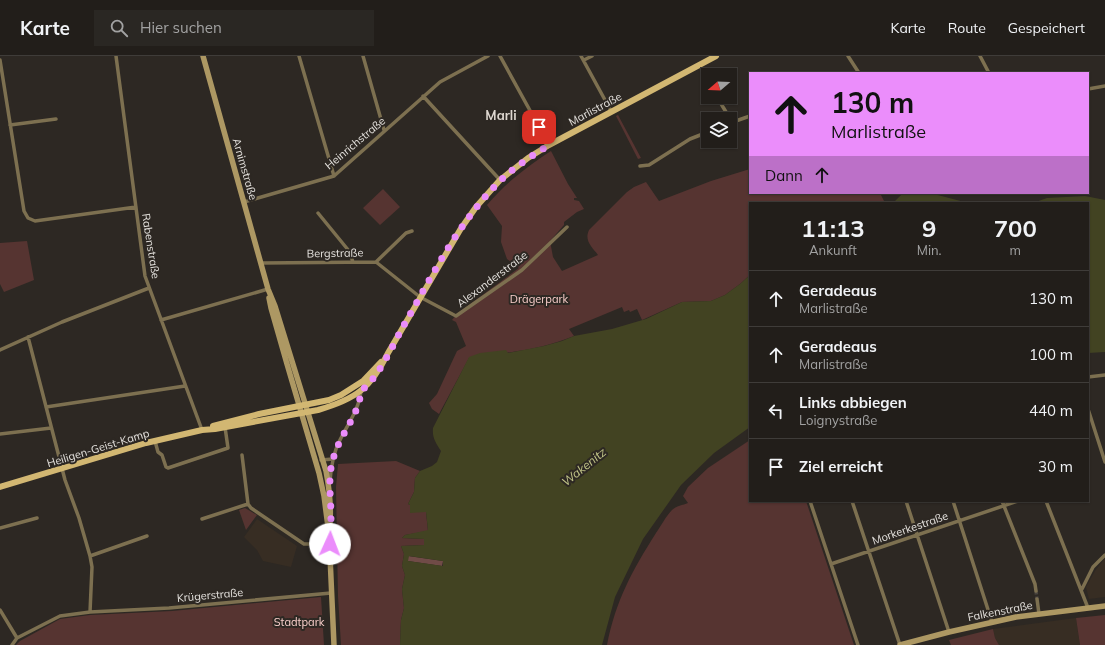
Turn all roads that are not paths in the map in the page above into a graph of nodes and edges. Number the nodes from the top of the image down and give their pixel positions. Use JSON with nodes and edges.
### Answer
{"nodes":[{"id":1,"x":116,"y":56,"type":"edge"},
{"id":2,"x":203,"y":56,"type":"edge"},
{"id":3,"x":299,"y":56,"type":"edge"},
{"id":4,"x":363,"y":56,"type":"edge"},
{"id":5,"x":488,"y":56,"type":"edge"},
{"id":6,"x":500,"y":56,"type":"edge"},
{"id":7,"x":581,"y":56,"type":"edge"},
{"id":8,"x":592,"y":56,"type":"edge"},
{"id":9,"x":716,"y":56,"type":"edge"},
{"id":10,"x":848,"y":56,"type":"edge"},
{"id":11,"x":980,"y":56,"type":"edge"},
{"id":12,"x":0,"y":60,"type":"edge"},
{"id":13,"x":584,"y":60,"type":"junction"},
{"id":14,"x":858,"y":72,"type":"edge"},
{"id":15,"x":988,"y":72,"type":"edge"},
{"id":16,"x":1105,"y":86,"type":"edge"},
{"id":17,"x":1089,"y":89,"type":"edge"},
{"id":18,"x":2,"y":90,"type":"edge"},
{"id":19,"x":423,"y":96,"type":"junction"},
{"id":20,"x":611,"y":111,"type":"junction"},
{"id":21,"x":749,"y":116,"type":"edge"},
{"id":22,"x":56,"y":119,"type":"dead end"},
{"id":23,"x":737,"y":120,"type":"edge"},
{"id":24,"x":10,"y":125,"type":"junction"},
{"id":25,"x":384,"y":130,"type":"junction"},
{"id":26,"x":701,"y":135,"type":"edge"},
{"id":27,"x":549,"y":145,"type":"junction"},
{"id":28,"x":640,"y":166,"type":"dead end"},
{"id":29,"x":334,"y":176,"type":"junction"},
{"id":30,"x":500,"y":180,"type":"junction"},
{"id":31,"x":244,"y":202,"type":"junction"},
{"id":32,"x":136,"y":207,"type":"junction"},
{"id":33,"x":318,"y":213,"type":"dead end"},
{"id":34,"x":567,"y":227,"type":"dead end"},
{"id":35,"x":412,"y":231,"type":"dead end"},
{"id":36,"x":353,"y":262,"type":"junction"},
{"id":37,"x":376,"y":262,"type":"junction"},
{"id":38,"x":262,"y":264,"type":"junction"},
{"id":39,"x":149,"y":288,"type":"junction"},
{"id":40,"x":268,"y":288,"type":"junction"},
{"id":41,"x":420,"y":297,"type":"junction"},
{"id":42,"x":161,"y":320,"type":"junction"},
{"id":43,"x":28,"y":337,"type":"junction"},
{"id":44,"x":0,"y":350,"type":"edge"},
{"id":45,"x":1105,"y":375,"type":"edge"},
{"id":46,"x":1089,"y":377,"type":"edge"},
{"id":47,"x":371,"y":378,"type":"junction"},
{"id":48,"x":185,"y":386,"type":"junction"},
{"id":49,"x":361,"y":391,"type":"junction"},
{"id":50,"x":46,"y":407,"type":"junction"},
{"id":51,"x":307,"y":408,"type":"junction"},
{"id":52,"x":300,"y":410,"type":"junction"},
{"id":53,"x":1089,"y":412,"type":"edge"},
{"id":54,"x":225,"y":427,"type":"junction"},
{"id":55,"x":51,"y":428,"type":"junction"},
{"id":56,"x":202,"y":430,"type":"junction"},
{"id":57,"x":0,"y":434,"type":"edge"},
{"id":58,"x":155,"y":441,"type":"junction"},
{"id":59,"x":242,"y":455,"type":"dead end"},
{"id":60,"x":333,"y":457,"type":"junction"},
{"id":61,"x":316,"y":460,"type":"junction"},
{"id":62,"x":323,"y":460,"type":"junction"},
{"id":63,"x":1105,"y":462,"type":"edge"},
{"id":64,"x":62,"y":469,"type":"junction"},
{"id":65,"x":0,"y":487,"type":"edge"},
{"id":66,"x":329,"y":487,"type":"junction"},
{"id":67,"x":810,"y":502,"type":"edge"},
{"id":68,"x":852,"y":502,"type":"edge"},
{"id":69,"x":906,"y":502,"type":"edge"},
{"id":70,"x":953,"y":502,"type":"edge"},
{"id":71,"x":1002,"y":502,"type":"edge"},
{"id":72,"x":1015,"y":502,"type":"edge"},
{"id":73,"x":1046,"y":502,"type":"edge"},
{"id":74,"x":248,"y":504,"type":"junction"},
{"id":75,"x":1003,"y":506,"type":"junction"},
{"id":76,"x":37,"y":518,"type":"dead end"},
{"id":77,"x":202,"y":519,"type":"dead end"},
{"id":78,"x":960,"y":520,"type":"junction"},
{"id":79,"x":0,"y":528,"type":"edge"},
{"id":80,"x":329,"y":534,"type":"junction"},
{"id":81,"x":917,"y":535,"type":"junction"},
{"id":82,"x":147,"y":536,"type":"dead end"},
{"id":83,"x":330,"y":544,"type":"junction"},
{"id":84,"x":868,"y":552,"type":"junction"},
{"id":85,"x":1105,"y":555,"type":"edge"},
{"id":86,"x":90,"y":556,"type":"junction"},
{"id":87,"x":831,"y":564,"type":"junction"},
{"id":88,"x":1082,"y":589,"type":"junction"},
{"id":89,"x":1036,"y":591,"type":"tunnel mouth"},
{"id":90,"x":331,"y":593,"type":"junction"},
{"id":91,"x":1037,"y":599,"type":"tunnel mouth"},
{"id":92,"x":1105,"y":606,"type":"edge"},
{"id":93,"x":1088,"y":608,"type":"junction"},
{"id":94,"x":0,"y":610,"type":"edge"},
{"id":95,"x":90,"y":612,"type":"junction"},
{"id":96,"x":1039,"y":614,"type":"junction"},
{"id":97,"x":992,"y":622,"type":"junction"},
{"id":98,"x":949,"y":632,"type":"junction"},
{"id":99,"x":17,"y":638,"type":"junction"},
{"id":100,"x":12,"y":645,"type":"edge"},
{"id":101,"x":334,"y":645,"type":"edge"},
{"id":102,"x":858,"y":645,"type":"edge"},
{"id":103,"x":900,"y":645,"type":"edge"}],
"edges":[{"from":1,"to":32,"type":"street","name":"Rabenstraße"},
{"from":2,"to":31,"type":"main road","name":"Arnimstraße"},
{"from":3,"to":29,"type":"street"},
{"from":4,"to":25,"type":"street"},
{"from":5,"to":19,"type":"street","name":"Heinrichstraße"},
{"from":6,"to":27,"type":"street"},
{"from":7,"to":13,"type":"street"},
{"from":8,"to":13,"type":"street"},
{"from":9,"to":20,"type":"main road","name":"Marlistraße"},
{"from":10,"to":14,"type":"street"},
{"from":11,"to":15,"type":"street"},
{"from":12,"to":18,"type":"street"},
{"from":13,"to":20,"type":"street"},
{"from":16,"to":17,"type":"street"},
{"from":18,"to":24,"type":"street"},
{"from":19,"to":25,"type":"street","name":"Heinrichstraße"},
{"from":19,"to":30,"type":"street"},
{"from":20,"to":27,"type":"main road","name":"Marlistraße"},
{"from":21,"to":23,"type":"street"},
{"from":22,"to":24,"type":"street"},
{"from":24,"to":32,"type":"street"},
{"from":25,"to":29,"type":"street","name":"Heinrichstraße"},
{"from":26,"to":28,"type":"street"},
{"from":27,"to":30,"type":"main road","name":"Marlistraße"},
{"from":29,"to":31,"type":"street","name":"Heinrichstraße"},
{"from":30,"to":41,"type":"main road","name":"Marlistraße"},
{"from":31,"to":38,"type":"main road","name":"Arnimstraße"},
{"from":32,"to":39,"type":"street","name":"Rabenstraße"},
{"from":33,"to":36,"type":"street"},
{"from":34,"to":41,"type":"street","name":"Alexanderstraße"},
{"from":35,"to":37,"type":"street"},
{"from":36,"to":37,"type":"street","name":"Bergstraße"},
{"from":36,"to":38,"type":"street","name":"Bergstraße"},
{"from":37,"to":41,"type":"street","name":"Bergstraße"},
{"from":38,"to":40,"type":"main road","name":"Arnimstraße"},
{"from":39,"to":42,"type":"street","name":"Rabenstraße"},
{"from":39,"to":43,"type":"street"},
{"from":40,"to":42,"type":"street"},
{"from":40,"to":51,"type":"main road","name":"Arnimstraße"},
{"from":40,"to":52,"type":"main road","name":"Arnimstraße"},
{"from":41,"to":47,"type":"main road","name":"Marlistraße"},
{"from":42,"to":48,"type":"street","name":"Rabenstraße"},
{"from":43,"to":44,"type":"street"},
{"from":43,"to":50,"type":"street"},
{"from":45,"to":46,"type":"street"},
{"from":47,"to":49,"type":"main road","name":"Heiligen-Geist-Kamp"},
{"from":47,"to":51,"type":"main road","name":"Heiligen-Geist-Kamp"},
{"from":48,"to":50,"type":"street"},
{"from":48,"to":56,"type":"street","name":"Rabenstraße"},
{"from":49,"to":51,"type":"main road","name":"Heiligen-Geist-Kamp"},
{"from":49,"to":60,"type":"street"},
{"from":50,"to":55,"type":"street"},
{"from":51,"to":52,"type":"main road","name":"Heiligen-Geist-Kamp"},
{"from":51,"to":62,"type":"main road","name":"Arnimstraße"},
{"from":52,"to":54,"type":"main road","name":"Heiligen-Geist-Kamp"},
{"from":52,"to":56,"type":"main road","name":"Heiligen-Geist-Kamp"},
{"from":52,"to":61,"type":"main road","name":"Arnimstraße"},
{"from":53,"to":63,"type":"street"},
{"from":54,"to":56,"type":"main road","name":"Heiligen-Geist-Kamp"},
{"from":54,"to":58,"type":"street"},
{"from":55,"to":57,"type":"street"},
{"from":55,"to":64,"type":"street"},
{"from":56,"to":58,"type":"main road","name":"Heiligen-Geist-Kamp"},
{"from":58,"to":64,"type":"main road","name":"Heiligen-Geist-Kamp"},
{"from":59,"to":74,"type":"street"},
{"from":60,"to":62,"type":"street"},
{"from":60,"to":66,"type":"street"},
{"from":61,"to":62,"type":"street"},
{"from":61,"to":80,"type":"main road","name":"Arnimstraße"},
{"from":62,"to":66,"type":"main road","name":"Arnimstraße"},
{"from":64,"to":65,"type":"main road","name":"Heiligen-Geist-Kamp"},
{"from":64,"to":86,"type":"street"},
{"from":66,"to":80,"type":"main road","name":"Arnimstraße"},
{"from":67,"to":87,"type":"street"},
{"from":68,"to":84,"type":"street"},
{"from":69,"to":81,"type":"street"},
{"from":70,"to":78,"type":"street"},
{"from":71,"to":75,"type":"street"},
{"from":72,"to":75,"type":"street","name":"Morkerkestraße"},
{"from":73,"to":88,"type":"street"},
{"from":74,"to":77,"type":"street"},
{"from":74,"to":83,"type":"street"},
{"from":75,"to":78,"type":"street","name":"Morkerkestraße"},
{"from":75,"to":89,"type":"street"},
{"from":76,"to":79,"type":"street"},
{"from":78,"to":81,"type":"street","name":"Morkerkestraße"},
{"from":78,"to":97,"type":"street"},
{"from":80,"to":83,"type":"main road"},
{"from":81,"to":84,"type":"street","name":"Morkerkestraße"},
{"from":81,"to":98,"type":"street"},
{"from":82,"to":86,"type":"street"},
{"from":83,"to":90,"type":"main road"},
{"from":84,"to":87,"type":"street","name":"Morkerkestraße"},
{"from":84,"to":103,"type":"street"},
{"from":85,"to":88,"type":"street"},
{"from":86,"to":95,"type":"street"},
{"from":87,"to":102,"type":"street"},
{"from":88,"to":93,"type":"street"},
{"from":90,"to":95,"type":"street","name":"Krügerstraße"},
{"from":90,"to":101,"type":"main road"},
{"from":91,"to":96,"type":"street"},
{"from":92,"to":93,"type":"main road","name":"Falkenstraße"},
{"from":93,"to":96,"type":"main road","name":"Falkenstraße"},
{"from":94,"to":99,"type":"street"},
{"from":95,"to":99,"type":"street","name":"Krügerstraße"},
{"from":96,"to":97,"type":"main road","name":"Falkenstraße"},
{"from":97,"to":98,"type":"main road","name":"Falkenstraße"},
{"from":98,"to":103,"type":"main road","name":"Falkenstraße"},
{"from":99,"to":100,"type":"street"}]}
